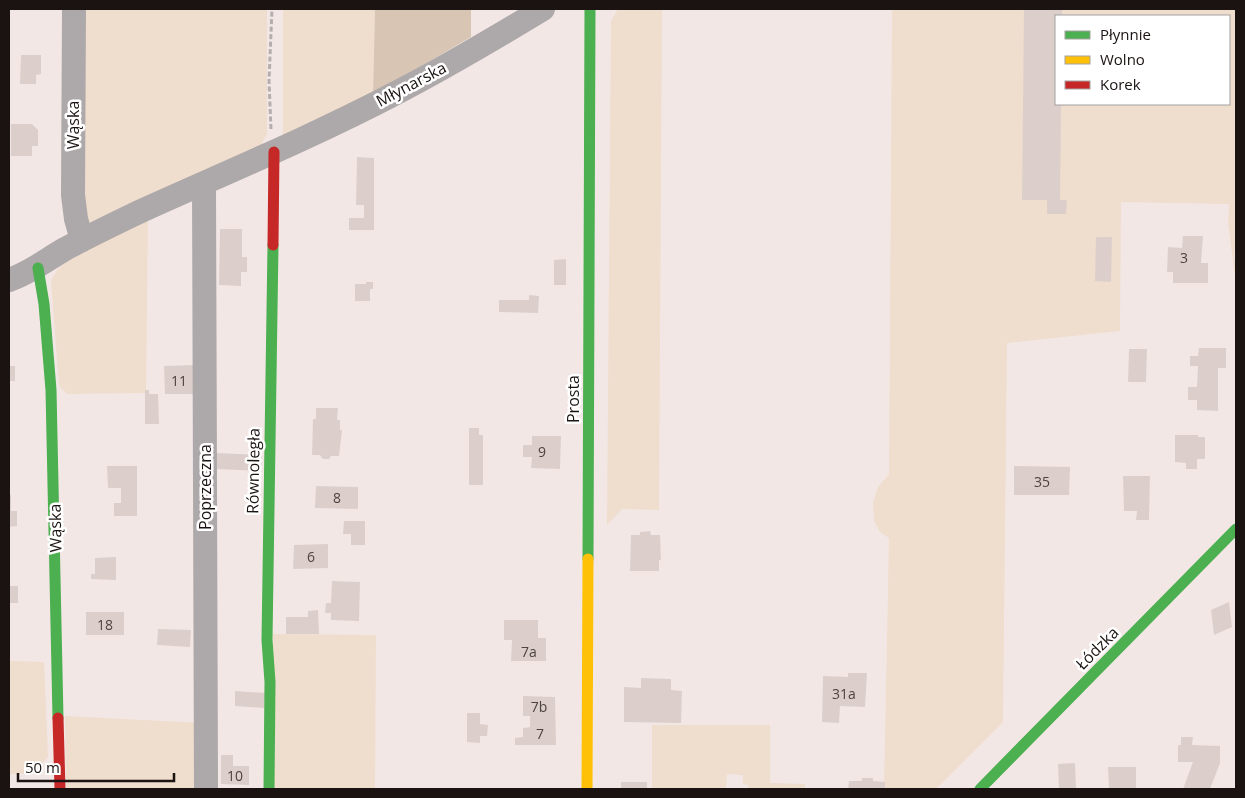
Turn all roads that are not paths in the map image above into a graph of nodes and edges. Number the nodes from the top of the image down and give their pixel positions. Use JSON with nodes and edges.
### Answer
{"nodes":[{"id":1,"x":74,"y":9,"type":"edge"},
{"id":2,"x":544,"y":9,"type":"edge"},
{"id":3,"x":590,"y":9,"type":"edge"},
{"id":4,"x":274,"y":152,"type":"junction"},
{"id":5,"x":204,"y":184,"type":"junction"},
{"id":6,"x":82,"y":240,"type":"junction"},
{"id":7,"x":38,"y":268,"type":"junction"},
{"id":8,"x":9,"y":280,"type":"edge"},
{"id":9,"x":1236,"y":529,"type":"edge"},
{"id":10,"x":60,"y":789,"type":"edge"},
{"id":11,"x":206,"y":789,"type":"edge"},
{"id":12,"x":269,"y":789,"type":"edge"},
{"id":13,"x":587,"y":789,"type":"edge"},
{"id":14,"x":980,"y":789,"type":"edge"}],
"edges":[{"from":1,"to":6,"type":"street","name":"Wąska"},
{"from":2,"to":4,"type":"street","name":"Młynarska"},
{"from":3,"to":13,"type":"street","name":"Prosta"},
{"from":4,"to":5,"type":"street","name":"Młynarska"},
{"from":4,"to":12,"type":"street","name":"Równoległa"},
{"from":5,"to":6,"type":"street","name":"Młynarska"},
{"from":5,"to":11,"type":"street","name":"Poprzeczna"},
{"from":6,"to":7,"type":"street","name":"Młynarska"},
{"from":7,"to":8,"type":"street","name":"Młynarska"},
{"from":7,"to":10,"type":"street","name":"Wąska"},
{"from":9,"to":14,"type":"street","name":"Łódzka"}]}
